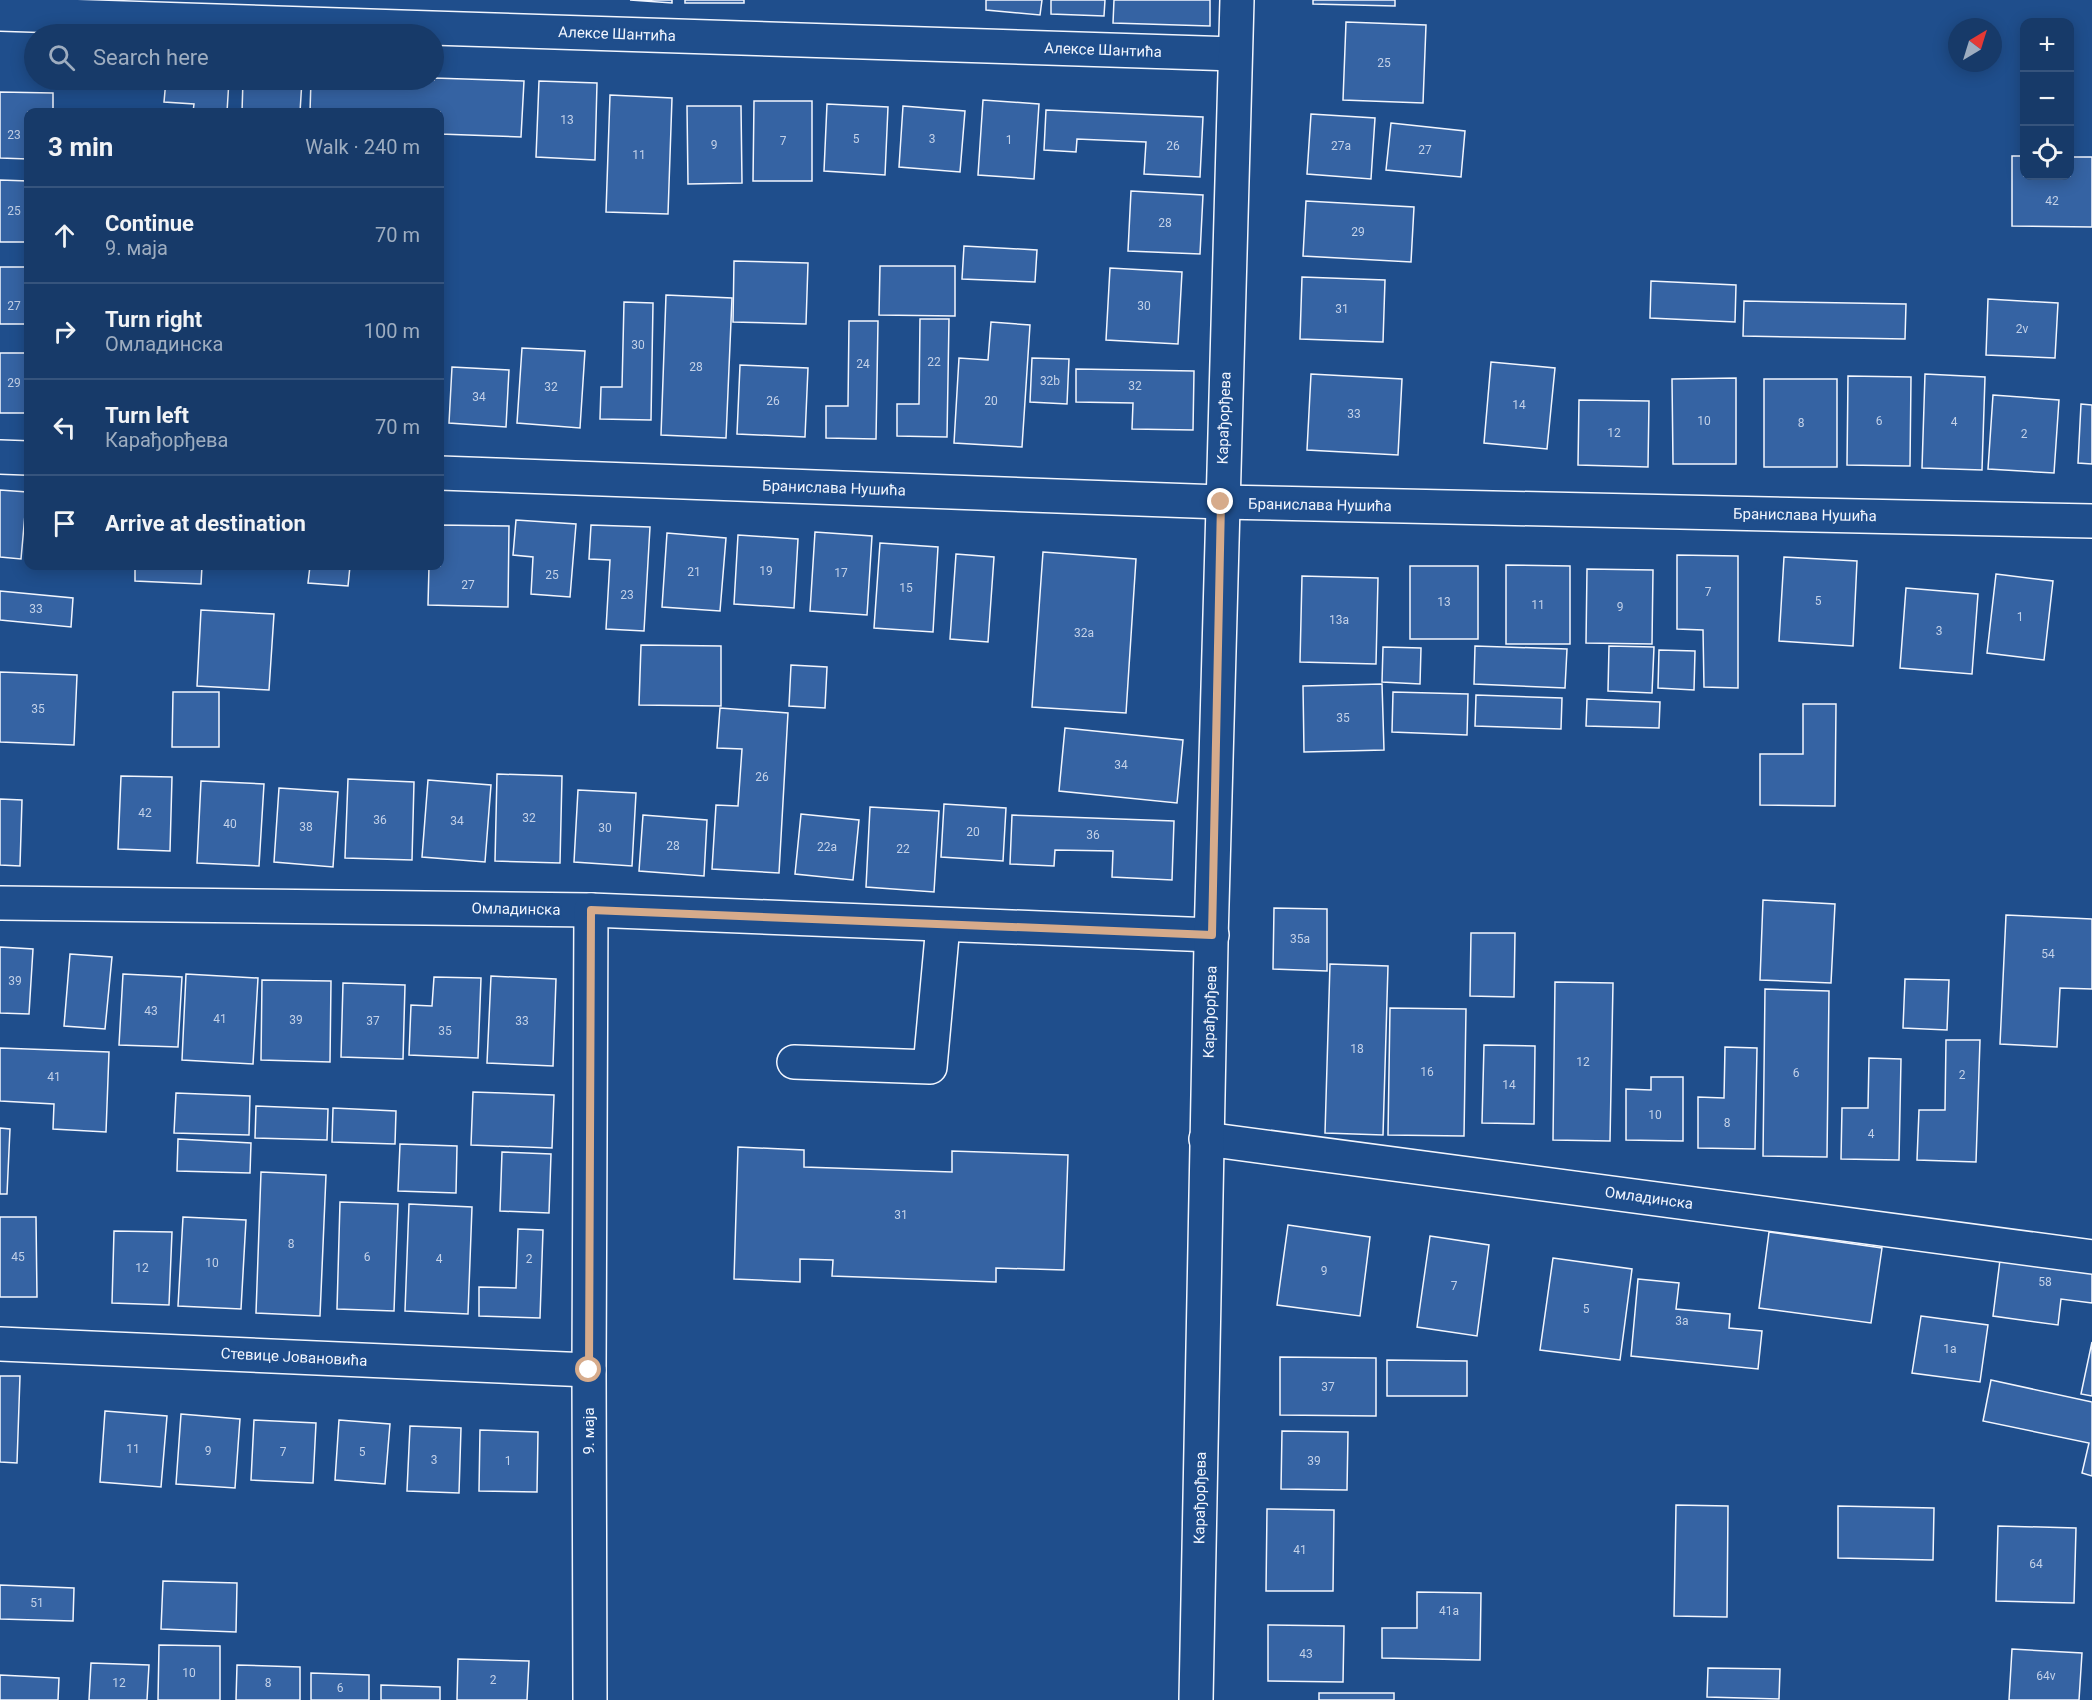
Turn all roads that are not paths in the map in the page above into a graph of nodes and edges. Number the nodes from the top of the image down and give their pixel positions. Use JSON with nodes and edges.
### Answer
{"nodes":[{"id":1,"x":1237,"y":0,"type":"edge"},
{"id":2,"x":0,"y":14,"type":"edge"},
{"id":3,"x":309,"y":24,"type":"edge"},
{"id":4,"x":444,"y":28,"type":"edge"},
{"id":5,"x":1235,"y":54,"type":"junction"},
{"id":6,"x":0,"y":457,"type":"edge"},
{"id":7,"x":24,"y":458,"type":"edge"},
{"id":8,"x":444,"y":473,"type":"edge"},
{"id":9,"x":1221,"y":502,"type":"junction"},
{"id":10,"x":2092,"y":521,"type":"edge"},
{"id":11,"x":0,"y":903,"type":"edge"},
{"id":12,"x":591,"y":910,"type":"junction"},
{"id":13,"x":943,"y":925,"type":"junction"},
{"id":14,"x":1212,"y":935,"type":"junction"},
{"id":15,"x":794,"y":1062,"type":"dead end"},
{"id":16,"x":1206,"y":1139,"type":"junction"},
{"id":17,"x":2092,"y":1257,"type":"edge"},
{"id":18,"x":0,"y":1344,"type":"edge"},
{"id":19,"x":589,"y":1370,"type":"junction"},
{"id":20,"x":590,"y":1700,"type":"edge"},
{"id":21,"x":1196,"y":1700,"type":"edge"}],
"edges":[{"from":1,"to":5,"type":"street","name":"Карађорђева"},
{"from":2,"to":3,"type":"street","name":"Алексе Шантића"},
{"from":4,"to":5,"type":"street","name":"Алексе Шантића"},
{"from":5,"to":9,"type":"street","name":"Карађорђева"},
{"from":6,"to":7,"type":"street"},
{"from":8,"to":9,"type":"street","name":"Бранислава Нушића"},
{"from":9,"to":10,"type":"street","name":"Бранислава Нушића"},
{"from":9,"to":14,"type":"street","name":"Карађорђева"},
{"from":11,"to":12,"type":"street","name":"Омладинска"},
{"from":12,"to":13,"type":"street","name":"Омладинска"},
{"from":12,"to":19,"type":"street","name":"9. маја"},
{"from":13,"to":14,"type":"street","name":"Омладинска"},
{"from":13,"to":15,"type":"street"},
{"from":14,"to":16,"type":"street","name":"Карађорђева"},
{"from":16,"to":17,"type":"street","name":"Омладинска"},
{"from":16,"to":21,"type":"street","name":"Карађорђева"},
{"from":18,"to":19,"type":"street","name":"Стевице Јовановића"},
{"from":19,"to":20,"type":"street","name":"9. маја"}]}
